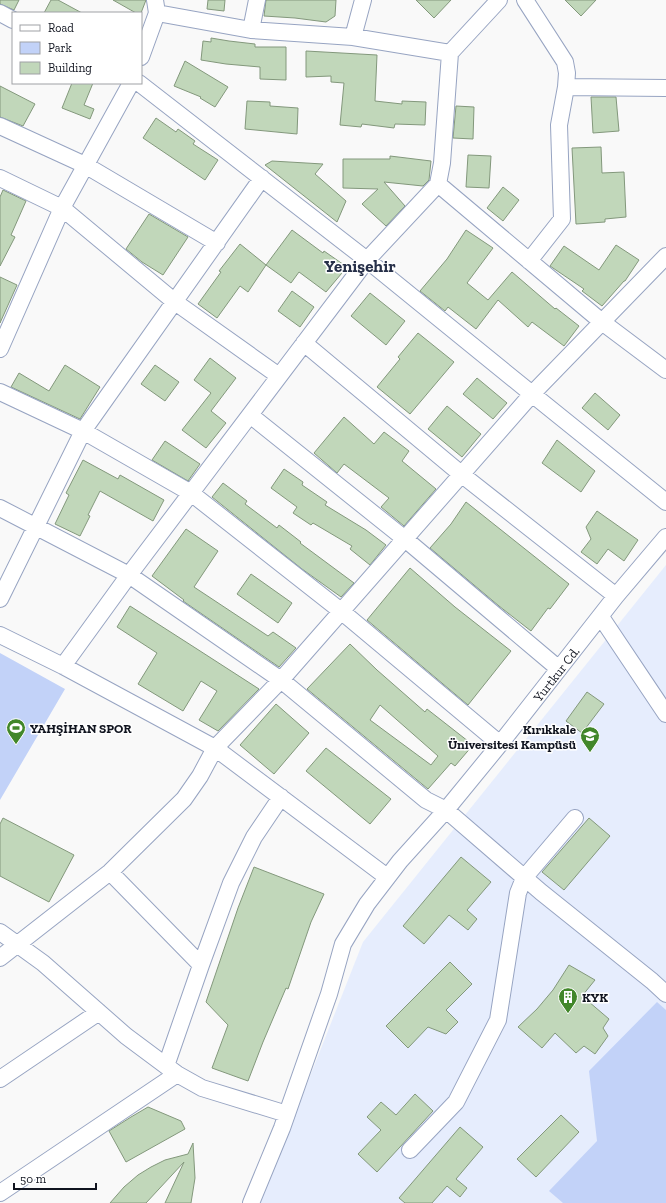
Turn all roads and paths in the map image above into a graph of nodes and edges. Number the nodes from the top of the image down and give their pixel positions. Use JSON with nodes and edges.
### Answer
{"nodes":[{"id":1,"x":257,"y":0,"type":"edge"},
{"id":2,"x":363,"y":0,"type":"edge"},
{"id":3,"x":499,"y":0,"type":"edge"},
{"id":4,"x":525,"y":0,"type":"edge"},
{"id":5,"x":156,"y":7,"type":"edge"},
{"id":6,"x":0,"y":13,"type":"edge"},
{"id":7,"x":12,"y":19,"type":"edge"},
{"id":8,"x":251,"y":30,"type":"junction"},
{"id":9,"x":354,"y":37,"type":"junction"},
{"id":10,"x":450,"y":53,"type":"junction"},
{"id":11,"x":142,"y":54,"type":"edge"},
{"id":12,"x":130,"y":84,"type":"edge"},
{"id":13,"x":140,"y":84,"type":"edge"},
{"id":14,"x":566,"y":86,"type":"junction"},
{"id":15,"x":666,"y":88,"type":"edge"},
{"id":16,"x":0,"y":126,"type":"edge"},
{"id":17,"x":85,"y":165,"type":"junction"},
{"id":18,"x":0,"y":178,"type":"edge"},
{"id":19,"x":262,"y":178,"type":"junction"},
{"id":20,"x":438,"y":184,"type":"junction"},
{"id":21,"x":62,"y":208,"type":"junction"},
{"id":22,"x":216,"y":243,"type":"junction"},
{"id":23,"x":666,"y":256,"type":"edge"},
{"id":24,"x":367,"y":260,"type":"junction"},
{"id":25,"x":529,"y":261,"type":"junction"},
{"id":26,"x":174,"y":302,"type":"junction"},
{"id":27,"x":602,"y":322,"type":"junction"},
{"id":28,"x":304,"y":343,"type":"junction"},
{"id":29,"x":0,"y":349,"type":"edge"},
{"id":30,"x":666,"y":370,"type":"edge"},
{"id":31,"x":280,"y":376,"type":"junction"},
{"id":32,"x":0,"y":392,"type":"edge"},
{"id":33,"x":532,"y":394,"type":"junction"},
{"id":34,"x":250,"y":415,"type":"junction"},
{"id":35,"x":83,"y":431,"type":"junction"},
{"id":36,"x":461,"y":474,"type":"junction"},
{"id":37,"x":191,"y":493,"type":"junction"},
{"id":38,"x":666,"y":502,"type":"edge"},
{"id":39,"x":0,"y":508,"type":"edge"},
{"id":40,"x":36,"y":526,"type":"junction"},
{"id":41,"x":666,"y":537,"type":"edge"},
{"id":42,"x":405,"y":539,"type":"junction"},
{"id":43,"x":129,"y":575,"type":"junction"},
{"id":44,"x":616,"y":596,"type":"junction"},
{"id":45,"x":0,"y":599,"type":"edge"},
{"id":46,"x":341,"y":611,"type":"junction"},
{"id":47,"x":601,"y":617,"type":"junction"},
{"id":48,"x":0,"y":635,"type":"edge"},
{"id":49,"x":63,"y":666,"type":"junction"},
{"id":50,"x":559,"y":669,"type":"junction"},
{"id":51,"x":281,"y":680,"type":"junction"},
{"id":52,"x":666,"y":714,"type":"edge"},
{"id":53,"x":500,"y":744,"type":"junction"},
{"id":54,"x":215,"y":748,"type":"junction"},
{"id":55,"x":281,"y":798,"type":"junction"},
{"id":56,"x":446,"y":810,"type":"junction"},
{"id":57,"x":575,"y":818,"type":"dead end"},
{"id":58,"x":110,"y":872,"type":"junction"},
{"id":59,"x":387,"y":878,"type":"junction"},
{"id":60,"x":524,"y":878,"type":"junction"},
{"id":61,"x":0,"y":932,"type":"edge"},
{"id":62,"x":18,"y":945,"type":"junction"},
{"id":63,"x":0,"y":958,"type":"edge"},
{"id":64,"x":201,"y":965,"type":"junction"},
{"id":65,"x":666,"y":994,"type":"edge"},
{"id":66,"x":99,"y":1012,"type":"junction"},
{"id":67,"x":171,"y":1070,"type":"junction"},
{"id":68,"x":0,"y":1079,"type":"edge"},
{"id":69,"x":286,"y":1114,"type":"junction"},
{"id":70,"x":410,"y":1150,"type":"dead end"},
{"id":71,"x":0,"y":1194,"type":"edge"},
{"id":72,"x":4,"y":1203,"type":"edge"},
{"id":73,"x":250,"y":1203,"type":"edge"}],
"edges":[{"from":1,"to":8,"type":"street"},
{"from":2,"to":9,"type":"street"},
{"from":3,"to":10,"type":"street"},
{"from":4,"to":14,"type":"street"},
{"from":5,"to":8,"type":"street"},
{"from":5,"to":11,"type":"street"},
{"from":6,"to":7,"type":"street"},
{"from":8,"to":9,"type":"street"},
{"from":9,"to":10,"type":"street"},
{"from":10,"to":20,"type":"street"},
{"from":12,"to":17,"type":"street"},
{"from":13,"to":19,"type":"street"},
{"from":14,"to":15,"type":"street"},
{"from":14,"to":25,"type":"street"},
{"from":16,"to":17,"type":"street"},
{"from":17,"to":21,"type":"street"},
{"from":17,"to":22,"type":"street"},
{"from":18,"to":21,"type":"street"},
{"from":19,"to":22,"type":"street"},
{"from":19,"to":24,"type":"street"},
{"from":20,"to":24,"type":"street"},
{"from":20,"to":25,"type":"street"},
{"from":21,"to":26,"type":"street"},
{"from":21,"to":29,"type":"street"},
{"from":22,"to":26,"type":"street"},
{"from":23,"to":27,"type":"street"},
{"from":24,"to":28,"type":"street"},
{"from":24,"to":33,"type":"street"},
{"from":25,"to":27,"type":"street"},
{"from":26,"to":31,"type":"street"},
{"from":26,"to":35,"type":"street"},
{"from":27,"to":30,"type":"street"},
{"from":27,"to":33,"type":"street"},
{"from":28,"to":31,"type":"street"},
{"from":28,"to":36,"type":"street"},
{"from":31,"to":34,"type":"street"},
{"from":32,"to":35,"type":"street"},
{"from":33,"to":36,"type":"street"},
{"from":33,"to":38,"type":"street"},
{"from":34,"to":37,"type":"street"},
{"from":34,"to":42,"type":"street"},
{"from":35,"to":37,"type":"street"},
{"from":35,"to":40,"type":"street"},
{"from":36,"to":42,"type":"street"},
{"from":36,"to":44,"type":"street"},
{"from":37,"to":43,"type":"street"},
{"from":37,"to":46,"type":"street"},
{"from":39,"to":40,"type":"street"},
{"from":40,"to":43,"type":"street"},
{"from":40,"to":45,"type":"street"},
{"from":41,"to":44,"type":"street","name":"Yurtkur Cd."},
{"from":42,"to":46,"type":"street"},
{"from":42,"to":50,"type":"street"},
{"from":43,"to":49,"type":"street"},
{"from":43,"to":51,"type":"street"},
{"from":44,"to":47,"type":"street","name":"Yurtkur Cd."},
{"from":46,"to":51,"type":"street"},
{"from":46,"to":53,"type":"street"},
{"from":47,"to":50,"type":"street","name":"Yurtkur Cd."},
{"from":47,"to":52,"type":"street"},
{"from":48,"to":49,"type":"street"},
{"from":49,"to":54,"type":"street"},
{"from":50,"to":53,"type":"street","name":"Yurtkur Cd."},
{"from":51,"to":54,"type":"street"},
{"from":51,"to":56,"type":"street"},
{"from":53,"to":56,"type":"street","name":"Yurtkur Cd."},
{"from":54,"to":55,"type":"street"},
{"from":54,"to":58,"type":"street"},
{"from":55,"to":59,"type":"street"},
{"from":55,"to":64,"type":"street"},
{"from":56,"to":59,"type":"street","name":"Yurtkur Cd."},
{"from":56,"to":60,"type":"street"},
{"from":57,"to":60,"type":"street"},
{"from":58,"to":62,"type":"street"},
{"from":58,"to":64,"type":"street"},
{"from":59,"to":69,"type":"street","name":"Yurtkur Cd."},
{"from":60,"to":65,"type":"street"},
{"from":60,"to":70,"type":"street"},
{"from":61,"to":62,"type":"street"},
{"from":62,"to":63,"type":"street"},
{"from":62,"to":66,"type":"street"},
{"from":64,"to":67,"type":"street"},
{"from":66,"to":67,"type":"street"},
{"from":66,"to":68,"type":"street"},
{"from":67,"to":69,"type":"street"},
{"from":67,"to":71,"type":"street"},
{"from":69,"to":73,"type":"street","name":"Yurtkur Cd."},
{"from":71,"to":72,"type":"street"}]}
